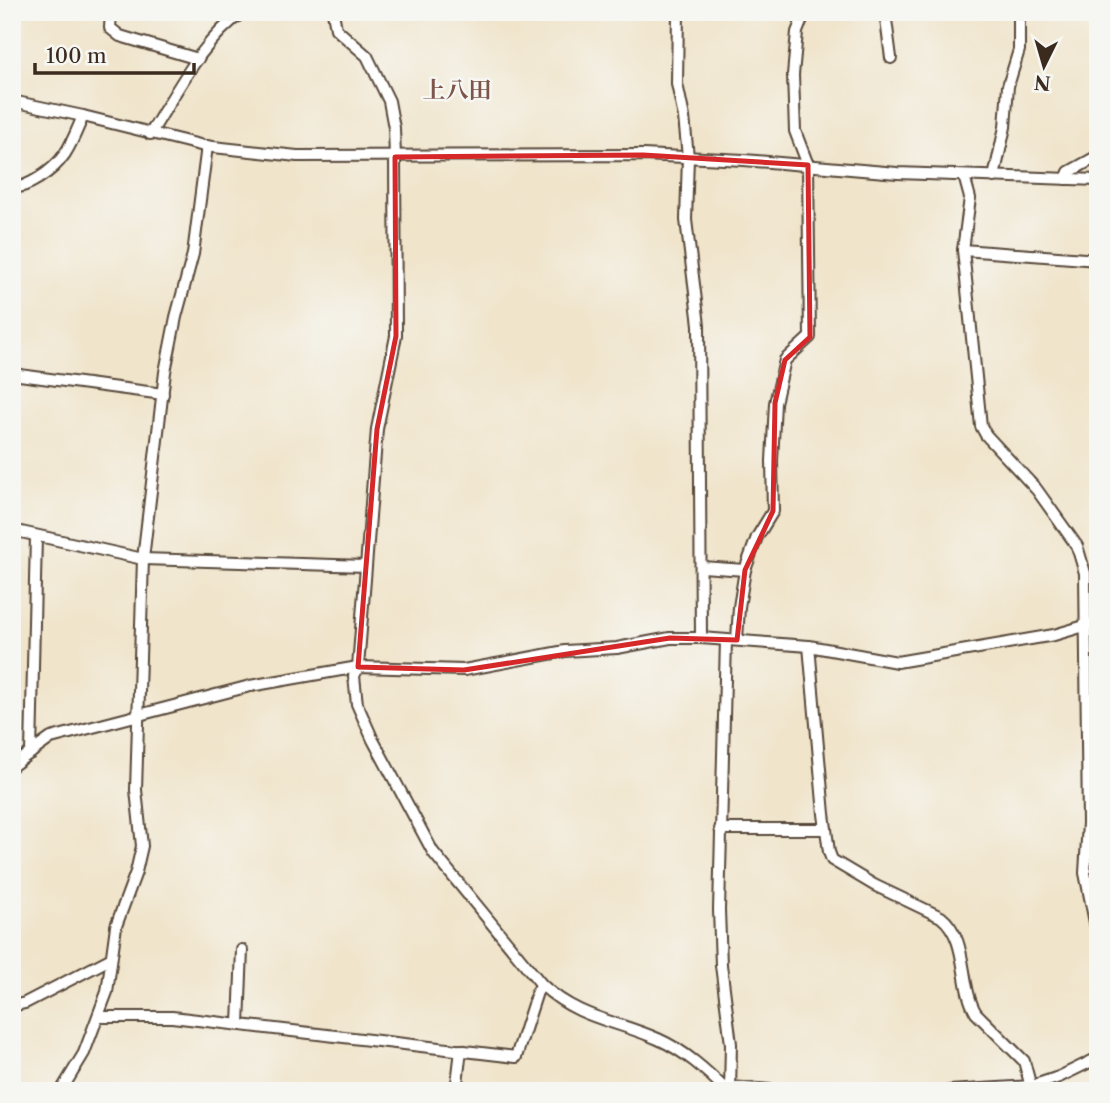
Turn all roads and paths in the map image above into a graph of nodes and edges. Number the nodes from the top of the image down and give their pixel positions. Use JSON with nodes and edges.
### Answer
{"nodes":[{"id":1,"x":111,"y":12,"type":"edge"},
{"id":2,"x":243,"y":12,"type":"edge"},
{"id":3,"x":333,"y":12,"type":"edge"},
{"id":4,"x":678,"y":12,"type":"edge"},
{"id":5,"x":805,"y":12,"type":"edge"},
{"id":6,"x":885,"y":12,"type":"edge"},
{"id":7,"x":1019,"y":12,"type":"edge"},
{"id":8,"x":891,"y":58,"type":"dead end"},
{"id":9,"x":198,"y":59,"type":"junction"},
{"id":10,"x":12,"y":101,"type":"edge"},
{"id":11,"x":83,"y":116,"type":"junction"},
{"id":12,"x":150,"y":134,"type":"junction"},
{"id":13,"x":207,"y":146,"type":"junction"},
{"id":14,"x":1098,"y":156,"type":"edge"},
{"id":15,"x":395,"y":157,"type":"junction"},
{"id":16,"x":688,"y":157,"type":"junction"},
{"id":17,"x":808,"y":165,"type":"junction"},
{"id":18,"x":964,"y":176,"type":"junction"},
{"id":19,"x":994,"y":177,"type":"junction"},
{"id":20,"x":1066,"y":179,"type":"junction"},
{"id":21,"x":1098,"y":180,"type":"edge"},
{"id":22,"x":12,"y":188,"type":"edge"},
{"id":23,"x":963,"y":250,"type":"junction"},
{"id":24,"x":1098,"y":260,"type":"edge"},
{"id":25,"x":12,"y":374,"type":"edge"},
{"id":26,"x":163,"y":394,"type":"junction"},
{"id":27,"x":12,"y":530,"type":"edge"},
{"id":28,"x":36,"y":537,"type":"junction"},
{"id":29,"x":143,"y":559,"type":"junction"},
{"id":30,"x":366,"y":566,"type":"junction"},
{"id":31,"x":702,"y":567,"type":"junction"},
{"id":32,"x":745,"y":570,"type":"junction"},
{"id":33,"x":1098,"y":622,"type":"edge"},
{"id":34,"x":1086,"y":625,"type":"junction"},
{"id":35,"x":701,"y":638,"type":"junction"},
{"id":36,"x":732,"y":640,"type":"junction"},
{"id":37,"x":809,"y":646,"type":"junction"},
{"id":38,"x":358,"y":667,"type":"junction"},
{"id":39,"x":138,"y":715,"type":"junction"},
{"id":40,"x":31,"y":753,"type":"junction"},
{"id":41,"x":12,"y":766,"type":"edge"},
{"id":42,"x":720,"y":829,"type":"junction"},
{"id":43,"x":826,"y":829,"type":"junction"},
{"id":44,"x":1098,"y":937,"type":"edge"},
{"id":45,"x":242,"y":950,"type":"dead end"},
{"id":46,"x":110,"y":959,"type":"junction"},
{"id":47,"x":542,"y":985,"type":"junction"},
{"id":48,"x":12,"y":1006,"type":"edge"},
{"id":49,"x":98,"y":1017,"type":"junction"},
{"id":50,"x":239,"y":1024,"type":"junction"},
{"id":51,"x":461,"y":1050,"type":"junction"},
{"id":52,"x":1098,"y":1058,"type":"edge"},
{"id":53,"x":1032,"y":1088,"type":"edge"},
{"id":54,"x":729,"y":1089,"type":"edge"},
{"id":55,"x":61,"y":1091,"type":"edge"},
{"id":56,"x":456,"y":1091,"type":"edge"},
{"id":57,"x":784,"y":1091,"type":"edge"},
{"id":58,"x":949,"y":1091,"type":"edge"}],
"edges":[{"from":1,"to":9,"type":"street"},
{"from":2,"to":9,"type":"street"},
{"from":3,"to":15,"type":"street"},
{"from":4,"to":16,"type":"street"},
{"from":5,"to":17,"type":"street"},
{"from":6,"to":8,"type":"street"},
{"from":7,"to":19,"type":"street"},
{"from":9,"to":12,"type":"street"},
{"from":10,"to":11,"type":"street"},
{"from":11,"to":12,"type":"street"},
{"from":11,"to":22,"type":"street"},
{"from":12,"to":13,"type":"street"},
{"from":13,"to":15,"type":"street"},
{"from":13,"to":26,"type":"street"},
{"from":14,"to":20,"type":"street"},
{"from":15,"to":16,"type":"street"},
{"from":15,"to":30,"type":"street"},
{"from":16,"to":17,"type":"street"},
{"from":16,"to":31,"type":"street"},
{"from":17,"to":18,"type":"street"},
{"from":17,"to":32,"type":"street"},
{"from":18,"to":19,"type":"street"},
{"from":18,"to":23,"type":"street"},
{"from":19,"to":20,"type":"street"},
{"from":20,"to":21,"type":"street"},
{"from":23,"to":24,"type":"street"},
{"from":23,"to":34,"type":"street"},
{"from":25,"to":26,"type":"street"},
{"from":26,"to":29,"type":"street"},
{"from":27,"to":28,"type":"street"},
{"from":28,"to":29,"type":"street"},
{"from":28,"to":40,"type":"street"},
{"from":29,"to":30,"type":"street"},
{"from":29,"to":39,"type":"street"},
{"from":30,"to":38,"type":"street"},
{"from":31,"to":32,"type":"street"},
{"from":31,"to":35,"type":"street"},
{"from":32,"to":36,"type":"street"},
{"from":33,"to":34,"type":"street"},
{"from":34,"to":37,"type":"street"},
{"from":34,"to":44,"type":"street"},
{"from":35,"to":36,"type":"street"},
{"from":35,"to":38,"type":"street"},
{"from":36,"to":37,"type":"street"},
{"from":36,"to":42,"type":"street"},
{"from":37,"to":43,"type":"street"},
{"from":38,"to":39,"type":"street"},
{"from":38,"to":47,"type":"street"},
{"from":39,"to":40,"type":"street"},
{"from":39,"to":46,"type":"street"},
{"from":40,"to":41,"type":"street"},
{"from":42,"to":43,"type":"street"},
{"from":42,"to":54,"type":"street"},
{"from":43,"to":53,"type":"street"},
{"from":45,"to":50,"type":"street"},
{"from":46,"to":48,"type":"street"},
{"from":46,"to":49,"type":"street"},
{"from":47,"to":51,"type":"street"},
{"from":47,"to":54,"type":"street"},
{"from":49,"to":50,"type":"street"},
{"from":49,"to":55,"type":"street"},
{"from":50,"to":51,"type":"street"},
{"from":51,"to":56,"type":"street"},
{"from":52,"to":53,"type":"street"},
{"from":53,"to":58,"type":"street"},
{"from":54,"to":57,"type":"street"}]}
